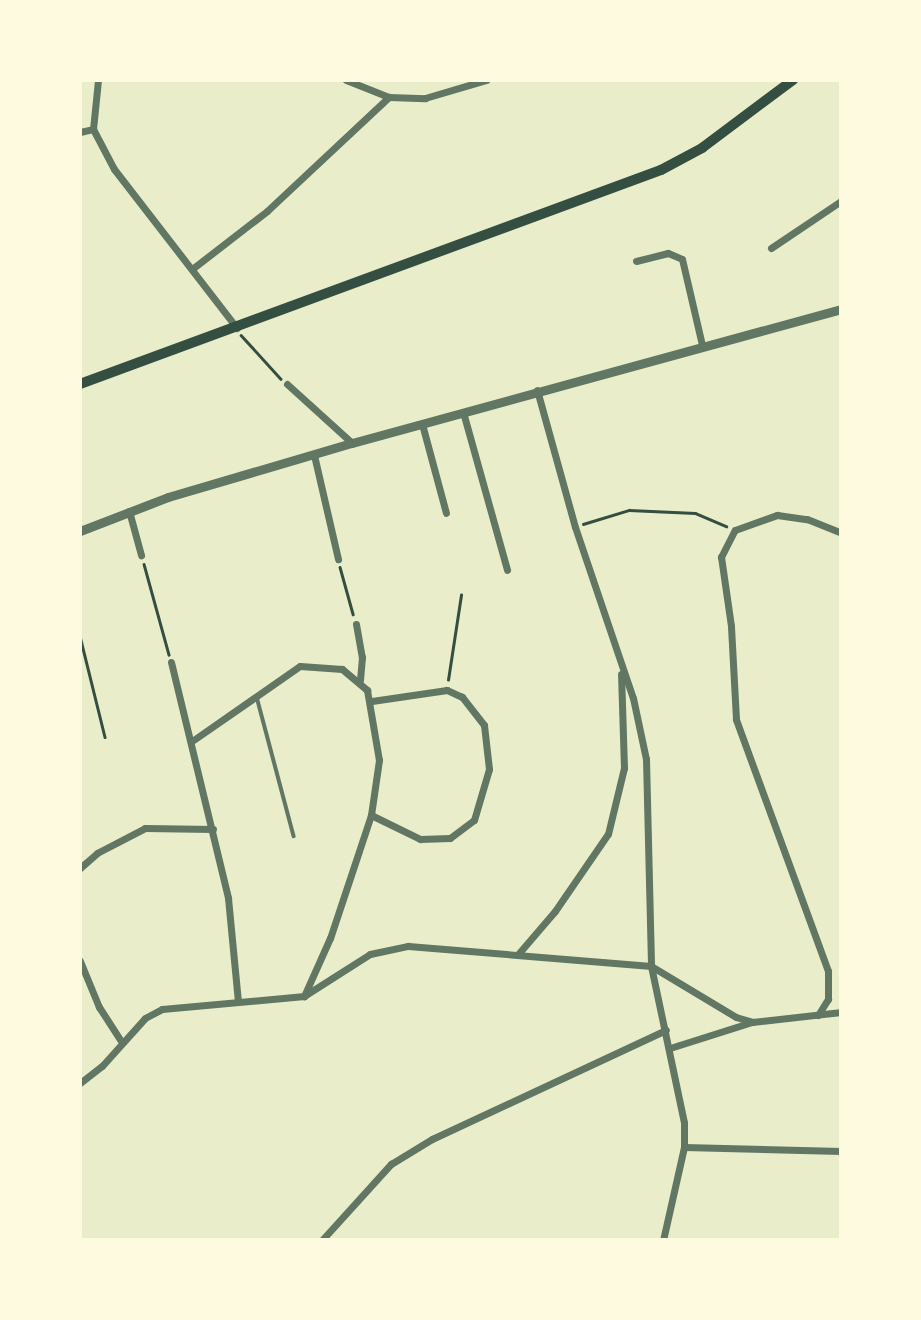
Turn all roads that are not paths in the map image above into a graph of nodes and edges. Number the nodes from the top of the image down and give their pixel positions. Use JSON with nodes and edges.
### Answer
{"nodes":[{"id":1,"x":98,"y":80,"type":"edge"},
{"id":2,"x":345,"y":80,"type":"edge"},
{"id":3,"x":486,"y":80,"type":"edge"},
{"id":4,"x":793,"y":80,"type":"edge"},
{"id":5,"x":389,"y":97,"type":"junction"},
{"id":6,"x":93,"y":130,"type":"junction"},
{"id":7,"x":80,"y":132,"type":"edge"},
{"id":8,"x":841,"y":201,"type":"edge"},
{"id":9,"x":771,"y":248,"type":"dead end"},
{"id":10,"x":636,"y":261,"type":"dead end"},
{"id":11,"x":192,"y":269,"type":"junction"},
{"id":12,"x":841,"y":309,"type":"edge"},
{"id":13,"x":237,"y":329,"type":"junction"},
{"id":14,"x":702,"y":345,"type":"junction"},
{"id":15,"x":80,"y":384,"type":"edge"},
{"id":16,"x":287,"y":384,"type":"road end"},
{"id":17,"x":537,"y":390,"type":"junction"},
{"id":18,"x":463,"y":412,"type":"junction"},
{"id":19,"x":422,"y":424,"type":"junction"},
{"id":20,"x":352,"y":443,"type":"junction"},
{"id":21,"x":314,"y":455,"type":"junction"},
{"id":22,"x":129,"y":510,"type":"junction"},
{"id":23,"x":446,"y":513,"type":"dead end"},
{"id":24,"x":80,"y":531,"type":"edge"},
{"id":25,"x":841,"y":533,"type":"edge"},
{"id":26,"x":141,"y":555,"type":"road end"},
{"id":27,"x":338,"y":559,"type":"road end"},
{"id":28,"x":507,"y":570,"type":"dead end"},
{"id":29,"x":356,"y":624,"type":"road end"},
{"id":30,"x":171,"y":662,"type":"road end"},
{"id":31,"x":621,"y":665,"type":"junction"},
{"id":32,"x":360,"y":680,"type":"junction"},
{"id":33,"x":257,"y":695,"type":"junction"},
{"id":34,"x":372,"y":701,"type":"junction"},
{"id":35,"x":192,"y":741,"type":"junction"},
{"id":36,"x":371,"y":815,"type":"junction"},
{"id":37,"x":213,"y":829,"type":"junction"},
{"id":38,"x":294,"y":836,"type":"dead end"},
{"id":39,"x":80,"y":868,"type":"edge"},
{"id":40,"x":519,"y":953,"type":"junction"},
{"id":41,"x":80,"y":961,"type":"edge"},
{"id":42,"x":651,"y":967,"type":"junction"},
{"id":43,"x":303,"y":996,"type":"junction"},
{"id":44,"x":238,"y":1001,"type":"junction"},
{"id":45,"x":841,"y":1012,"type":"edge"},
{"id":46,"x":818,"y":1015,"type":"junction"},
{"id":47,"x":752,"y":1021,"type":"junction"},
{"id":48,"x":666,"y":1030,"type":"junction"},
{"id":49,"x":121,"y":1041,"type":"junction"},
{"id":50,"x":670,"y":1048,"type":"junction"},
{"id":51,"x":80,"y":1083,"type":"edge"},
{"id":52,"x":684,"y":1147,"type":"junction"},
{"id":53,"x":841,"y":1151,"type":"edge"},
{"id":54,"x":322,"y":1240,"type":"edge"},
{"id":55,"x":663,"y":1240,"type":"edge"}],
"edges":[{"from":1,"to":6,"type":"street"},
{"from":2,"to":5,"type":"street"},
{"from":3,"to":5,"type":"street"},
{"from":4,"to":13,"type":"main road"},
{"from":5,"to":11,"type":"street"},
{"from":6,"to":7,"type":"street"},
{"from":6,"to":11,"type":"street"},
{"from":8,"to":9,"type":"street"},
{"from":10,"to":14,"type":"street"},
{"from":11,"to":13,"type":"street"},
{"from":12,"to":14,"type":"street"},
{"from":13,"to":15,"type":"main road"},
{"from":14,"to":17,"type":"street"},
{"from":16,"to":20,"type":"street"},
{"from":17,"to":18,"type":"street"},
{"from":17,"to":31,"type":"street"},
{"from":18,"to":19,"type":"street"},
{"from":18,"to":28,"type":"street"},
{"from":19,"to":20,"type":"street"},
{"from":19,"to":23,"type":"street"},
{"from":20,"to":21,"type":"street"},
{"from":21,"to":22,"type":"street"},
{"from":21,"to":27,"type":"street"},
{"from":22,"to":24,"type":"street"},
{"from":22,"to":26,"type":"street"},
{"from":25,"to":46,"type":"street"},
{"from":29,"to":32,"type":"street"},
{"from":30,"to":35,"type":"street"},
{"from":31,"to":40,"type":"street"},
{"from":31,"to":42,"type":"street"},
{"from":32,"to":33,"type":"street"},
{"from":32,"to":34,"type":"street"},
{"from":33,"to":35,"type":"street"},
{"from":33,"to":38,"type":"lane"},
{"from":34,"to":36,"type":"street"},
{"from":34,"to":36,"type":"street"},
{"from":35,"to":37,"type":"street"},
{"from":36,"to":43,"type":"street"},
{"from":37,"to":39,"type":"street"},
{"from":37,"to":44,"type":"street"},
{"from":40,"to":42,"type":"street"},
{"from":40,"to":43,"type":"street"},
{"from":41,"to":49,"type":"street"},
{"from":42,"to":47,"type":"street"},
{"from":42,"to":48,"type":"street"},
{"from":43,"to":44,"type":"street"},
{"from":44,"to":49,"type":"street"},
{"from":45,"to":46,"type":"street"},
{"from":46,"to":47,"type":"street"},
{"from":47,"to":50,"type":"street"},
{"from":48,"to":50,"type":"street"},
{"from":48,"to":54,"type":"street"},
{"from":49,"to":51,"type":"street"},
{"from":50,"to":52,"type":"street"},
{"from":52,"to":53,"type":"street"},
{"from":52,"to":55,"type":"street"}]}
